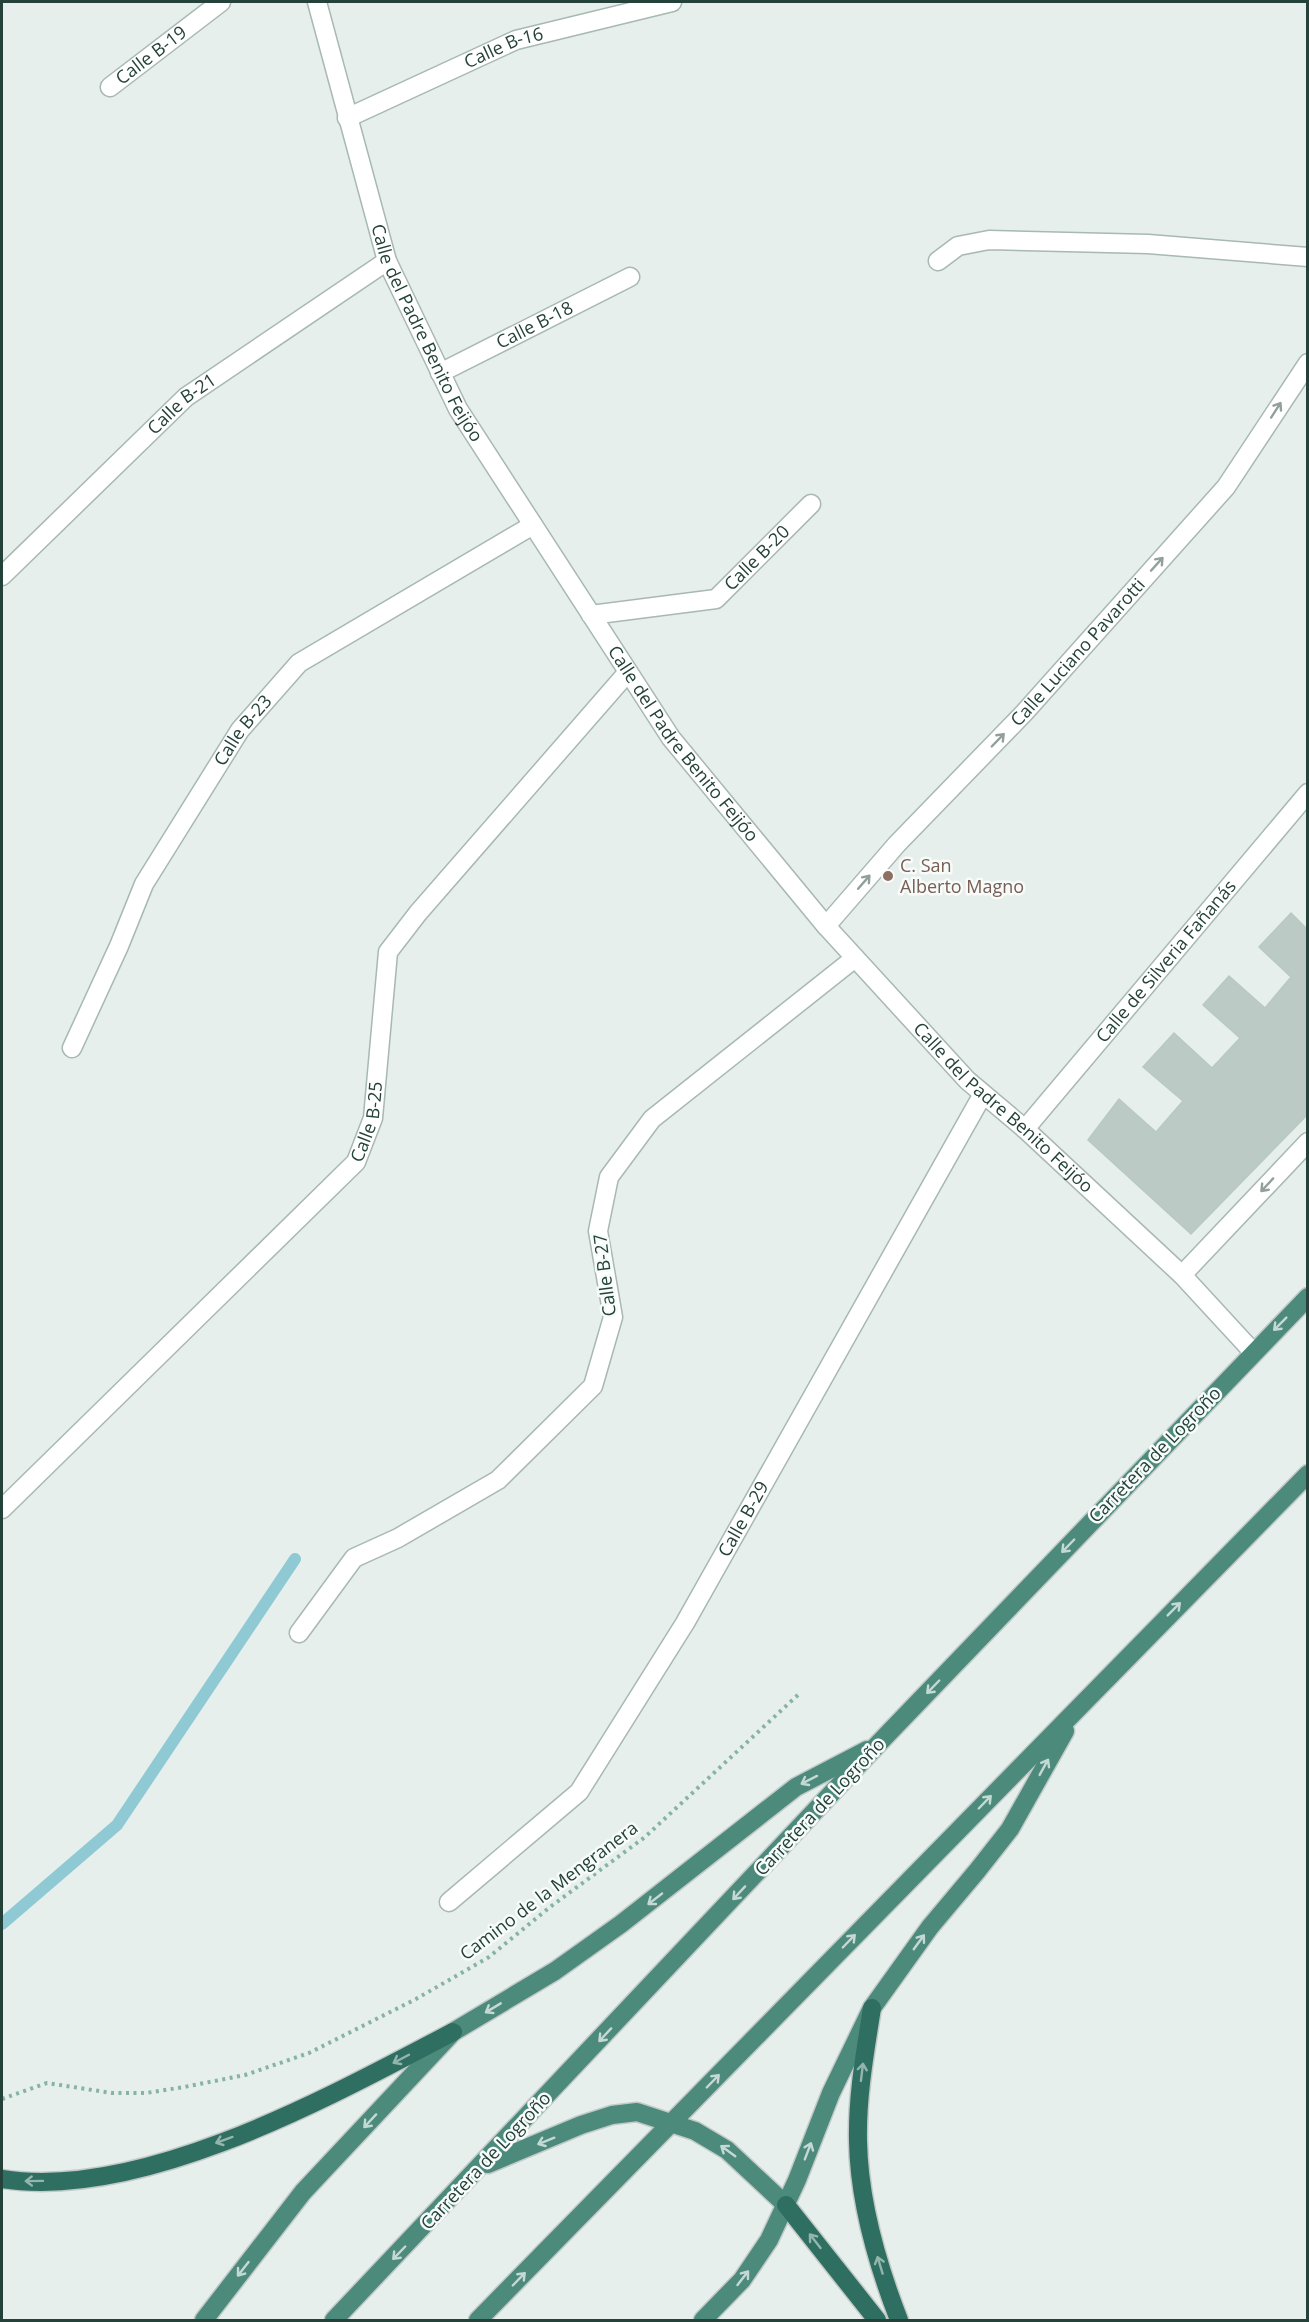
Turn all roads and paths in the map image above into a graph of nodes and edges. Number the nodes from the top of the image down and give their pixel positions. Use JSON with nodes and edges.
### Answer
{"nodes":[{"id":1,"x":221,"y":2,"type":"edge"},
{"id":2,"x":317,"y":2,"type":"edge"},
{"id":3,"x":672,"y":2,"type":"edge"},
{"id":4,"x":110,"y":87,"type":"dead end"},
{"id":5,"x":347,"y":118,"type":"junction"},
{"id":6,"x":1308,"y":256,"type":"edge"},
{"id":7,"x":387,"y":261,"type":"junction"},
{"id":8,"x":938,"y":261,"type":"dead end"},
{"id":9,"x":630,"y":277,"type":"dead end"},
{"id":10,"x":1308,"y":363,"type":"edge"},
{"id":11,"x":440,"y":373,"type":"junction"},
{"id":12,"x":811,"y":504,"type":"dead end"},
{"id":13,"x":533,"y":525,"type":"junction"},
{"id":14,"x":2,"y":576,"type":"edge"},
{"id":15,"x":591,"y":615,"type":"junction"},
{"id":16,"x":628,"y":672,"type":"junction"},
{"id":17,"x":1308,"y":792,"type":"edge"},
{"id":18,"x":826,"y":926,"type":"junction"},
{"id":19,"x":855,"y":958,"type":"junction"},
{"id":20,"x":72,"y":1048,"type":"dead end"},
{"id":21,"x":983,"y":1094,"type":"junction"},
{"id":22,"x":1025,"y":1129,"type":"junction"},
{"id":23,"x":1308,"y":1142,"type":"edge"},
{"id":24,"x":1182,"y":1275,"type":"junction"},
{"id":25,"x":1308,"y":1297,"type":"edge"},
{"id":26,"x":1253,"y":1352,"type":"junction"},
{"id":27,"x":1308,"y":1474,"type":"edge"},
{"id":28,"x":2,"y":1509,"type":"edge"},
{"id":29,"x":299,"y":1633,"type":"dead end"},
{"id":30,"x":800,"y":1693,"type":"dead end"},
{"id":31,"x":1077,"y":1708,"type":"junction"},
{"id":32,"x":879,"y":1743,"type":"junction"},
{"id":33,"x":449,"y":1902,"type":"dead end"},
{"id":34,"x":872,"y":2008,"type":"junction"},
{"id":35,"x":453,"y":2032,"type":"junction"},
{"id":36,"x":2,"y":2098,"type":"edge"},
{"id":37,"x":672,"y":2122,"type":"junction"},
{"id":38,"x":482,"y":2166,"type":"junction"},
{"id":39,"x":2,"y":2179,"type":"edge"},
{"id":40,"x":786,"y":2205,"type":"junction"},
{"id":41,"x":204,"y":2320,"type":"edge"},
{"id":42,"x":334,"y":2320,"type":"edge"},
{"id":43,"x":478,"y":2320,"type":"edge"},
{"id":44,"x":703,"y":2320,"type":"edge"},
{"id":45,"x":877,"y":2320,"type":"edge"},
{"id":46,"x":898,"y":2320,"type":"edge"}],
"edges":[{"from":1,"to":4,"type":"street","name":"Calle B-19"},
{"from":2,"to":5,"type":"street","name":"Calle del Padre Benito Feijóo"},
{"from":3,"to":5,"type":"street","name":"Calle B-16"},
{"from":5,"to":7,"type":"street","name":"Calle del Padre Benito Feijóo"},
{"from":6,"to":8,"type":"street"},
{"from":7,"to":11,"type":"street","name":"Calle del Padre Benito Feijóo"},
{"from":7,"to":14,"type":"street","name":"Calle B-21"},
{"from":9,"to":11,"type":"street","name":"Calle B-18"},
{"from":18,"to":10,"type":"street","name":"Calle Luciano Pavarotti","one_way":true},
{"from":11,"to":13,"type":"street","name":"Calle del Padre Benito Feijóo"},
{"from":12,"to":15,"type":"street","name":"Calle B-20"},
{"from":13,"to":15,"type":"street","name":"Calle del Padre Benito Feijóo"},
{"from":13,"to":20,"type":"street","name":"Calle B-23"},
{"from":15,"to":16,"type":"street","name":"Calle del Padre Benito Feijóo"},
{"from":16,"to":18,"type":"street","name":"Calle del Padre Benito Feijóo"},
{"from":16,"to":28,"type":"street","name":"Calle B-25"},
{"from":17,"to":22,"type":"street","name":"Calle de Silveria Fañanás"},
{"from":18,"to":19,"type":"street","name":"Calle del Padre Benito Feijóo"},
{"from":19,"to":21,"type":"street","name":"Calle del Padre Benito Feijóo"},
{"from":19,"to":29,"type":"street","name":"Calle B-27"},
{"from":21,"to":22,"type":"street","name":"Calle del Padre Benito Feijóo"},
{"from":21,"to":33,"type":"street","name":"Calle B-29"},
{"from":22,"to":24,"type":"street","name":"Calle del Padre Benito Feijóo"},
{"from":23,"to":24,"type":"street","one_way":true},
{"from":24,"to":26,"type":"street","name":"Calle del Padre Benito Feijóo"},
{"from":25,"to":26,"type":"highway","name":"Carretera de Logroño","one_way":true},
{"from":26,"to":32,"type":"highway","name":"Carretera de Logroño","one_way":true},
{"from":31,"to":27,"type":"highway","one_way":true},
{"from":30,"to":36,"type":"path","name":"Camino de la Mengranera"},
{"from":34,"to":31,"type":"highway","one_way":true},
{"from":37,"to":31,"type":"highway","one_way":true},
{"from":32,"to":35,"type":"highway","one_way":true},
{"from":32,"to":38,"type":"highway","name":"Carretera de Logroño","one_way":true},
{"from":40,"to":34,"type":"highway","one_way":true},
{"from":46,"to":34,"type":"highway","one_way":true},
{"from":35,"to":39,"type":"highway","one_way":true},
{"from":35,"to":41,"type":"highway","one_way":true},
{"from":37,"to":38,"type":"highway","one_way":true},
{"from":40,"to":37,"type":"highway","one_way":true},
{"from":43,"to":37,"type":"highway","one_way":true},
{"from":38,"to":42,"type":"highway","name":"Carretera de Logroño","one_way":true},
{"from":44,"to":40,"type":"highway","one_way":true},
{"from":45,"to":40,"type":"highway","one_way":true}]}
